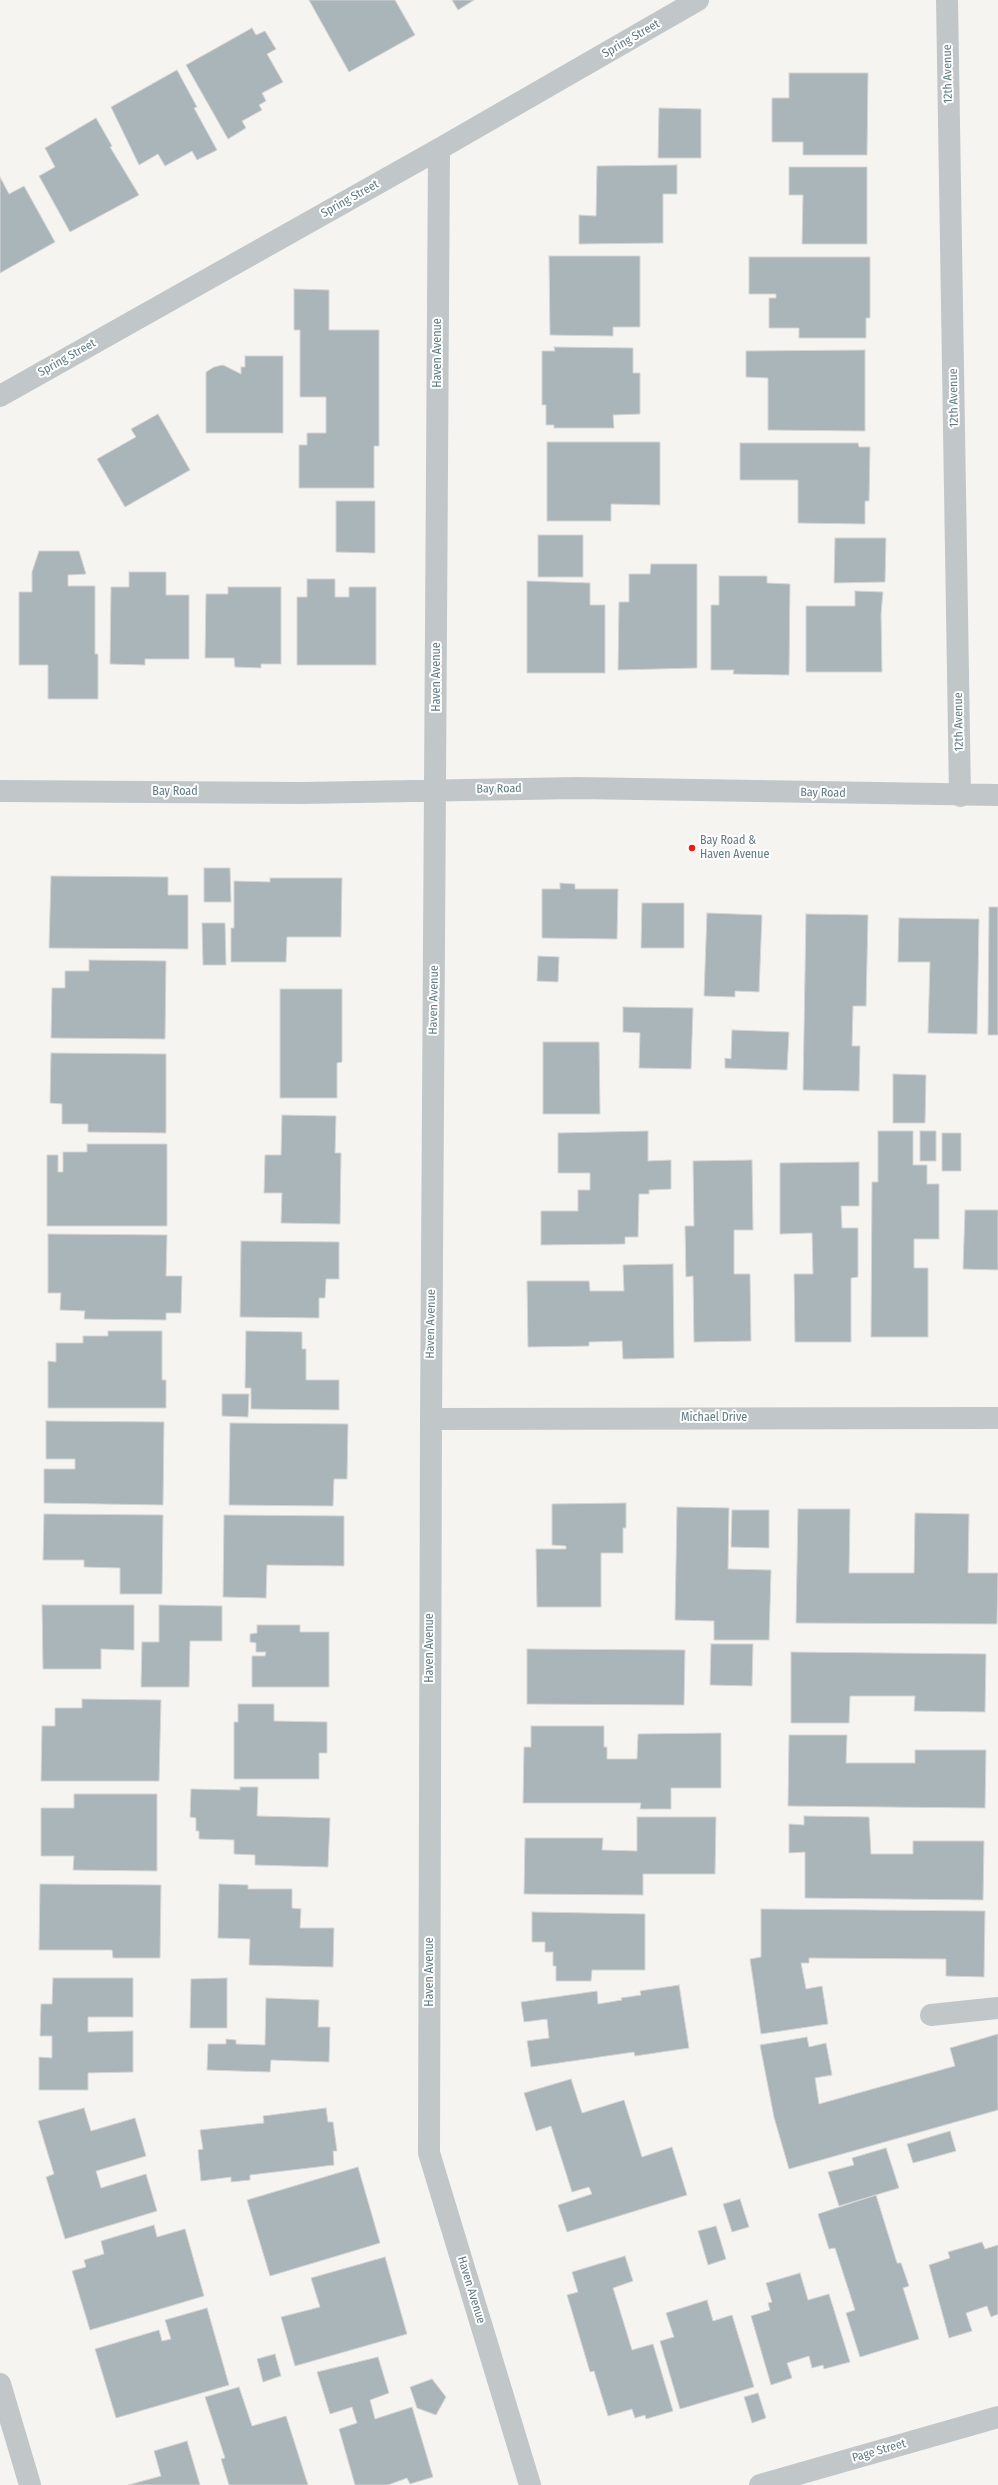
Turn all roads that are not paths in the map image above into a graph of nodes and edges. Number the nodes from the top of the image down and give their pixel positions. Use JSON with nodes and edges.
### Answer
{"nodes":[{"id":1,"x":698,"y":0,"type":"edge"},
{"id":2,"x":947,"y":0,"type":"edge"},
{"id":3,"x":439,"y":149,"type":"junction"},
{"id":4,"x":0,"y":396,"type":"edge"},
{"id":5,"x":436,"y":790,"type":"junction"},
{"id":6,"x":0,"y":791,"type":"edge"},
{"id":7,"x":998,"y":795,"type":"edge"},
{"id":8,"x":960,"y":796,"type":"junction"},
{"id":9,"x":998,"y":1418,"type":"edge"},
{"id":10,"x":430,"y":1419,"type":"junction"},
{"id":11,"x":998,"y":2008,"type":"edge"},
{"id":12,"x":931,"y":2015,"type":"dead end"},
{"id":13,"x":0,"y":2384,"type":"edge"},
{"id":14,"x":998,"y":2417,"type":"edge"},
{"id":15,"x":30,"y":2485,"type":"edge"},
{"id":16,"x":530,"y":2485,"type":"edge"},
{"id":17,"x":760,"y":2485,"type":"edge"}],
"edges":[{"from":1,"to":3,"type":"street","name":"Spring Street"},
{"from":2,"to":8,"type":"street","name":"12th Avenue"},
{"from":3,"to":4,"type":"street","name":"Spring Street"},
{"from":3,"to":5,"type":"street","name":"Haven Avenue"},
{"from":5,"to":6,"type":"street","name":"Bay Road"},
{"from":5,"to":8,"type":"street","name":"Bay Road"},
{"from":5,"to":10,"type":"street","name":"Haven Avenue"},
{"from":7,"to":8,"type":"street","name":"Bay Road"},
{"from":9,"to":10,"type":"street","name":"Michael Drive"},
{"from":10,"to":16,"type":"street","name":"Haven Avenue"},
{"from":11,"to":12,"type":"street"},
{"from":13,"to":15,"type":"street"},
{"from":14,"to":17,"type":"street","name":"Page Street"}]}
